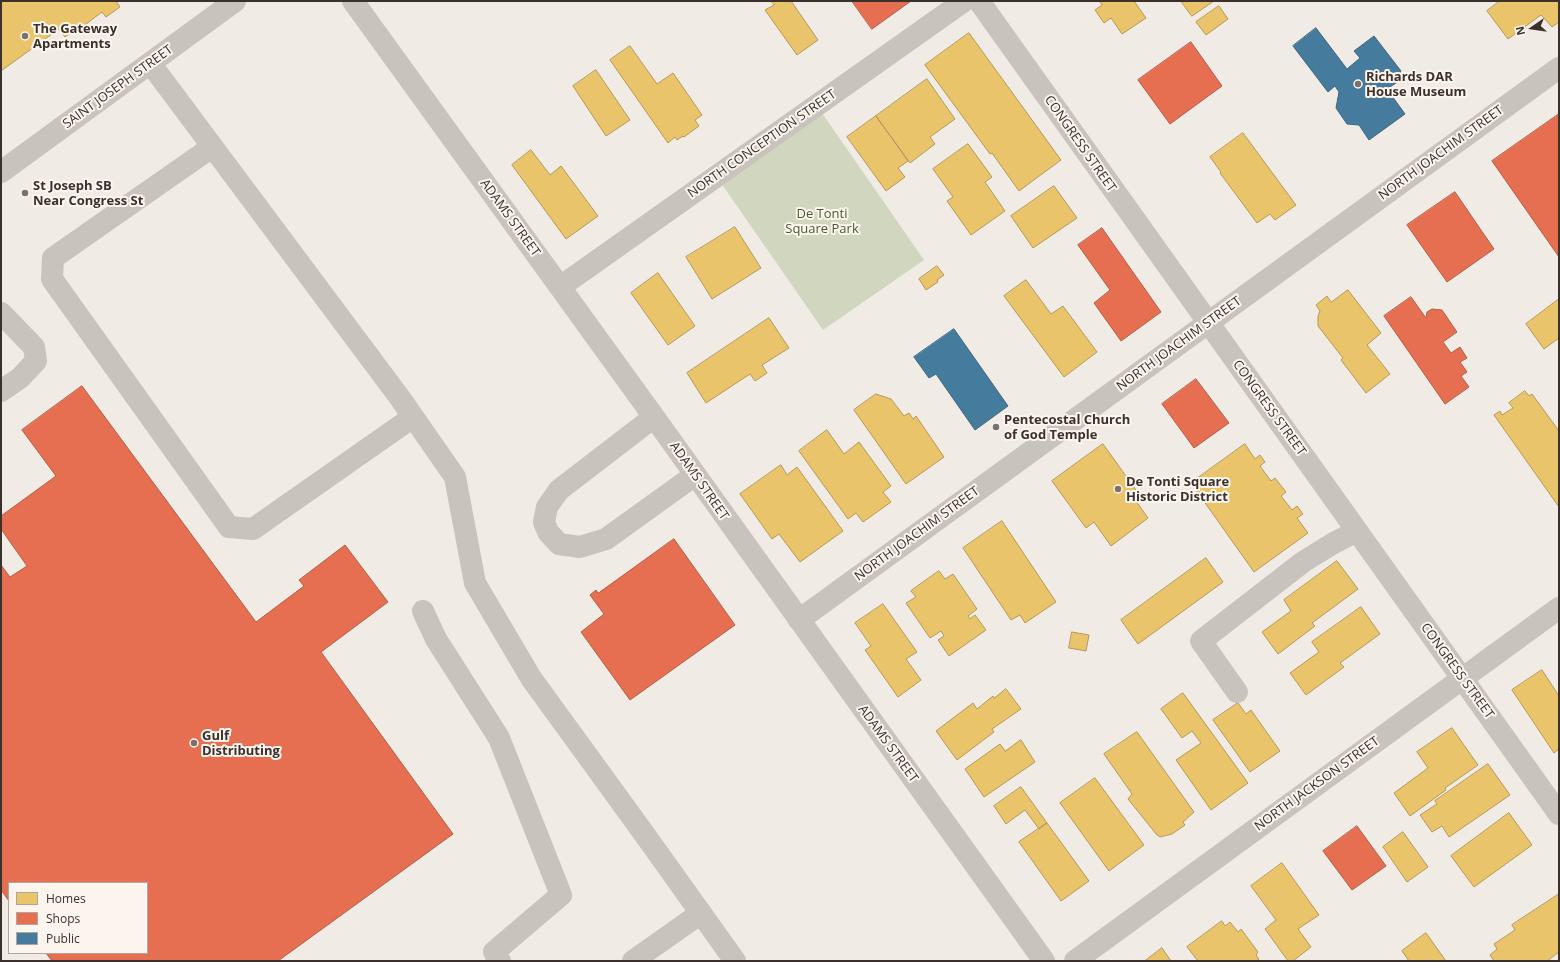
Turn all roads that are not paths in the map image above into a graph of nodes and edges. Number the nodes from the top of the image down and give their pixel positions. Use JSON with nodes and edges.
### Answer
{"nodes":[{"id":1,"x":235,"y":1,"type":"edge"},
{"id":2,"x":353,"y":1,"type":"edge"},
{"id":3,"x":964,"y":1,"type":"edge"},
{"id":4,"x":979,"y":1,"type":"edge"},
{"id":5,"x":150,"y":63,"type":"junction"},
{"id":6,"x":1559,"y":68,"type":"edge"},
{"id":7,"x":212,"y":147,"type":"junction"},
{"id":8,"x":1,"y":172,"type":"edge"},
{"id":9,"x":560,"y":287,"type":"junction"},
{"id":10,"x":1,"y":313,"type":"edge"},
{"id":11,"x":1207,"y":323,"type":"junction"},
{"id":12,"x":1,"y":391,"type":"edge"},
{"id":13,"x":413,"y":417,"type":"junction"},
{"id":14,"x":654,"y":417,"type":"junction"},
{"id":15,"x":695,"y":475,"type":"junction"},
{"id":16,"x":1357,"y":531,"type":"junction"},
{"id":17,"x":1559,"y":608,"type":"edge"},
{"id":18,"x":423,"y":611,"type":"dead end"},
{"id":19,"x":799,"y":620,"type":"junction"},
{"id":20,"x":1462,"y":678,"type":"junction"},
{"id":21,"x":1237,"y":692,"type":"dead end"},
{"id":22,"x":1559,"y":814,"type":"edge"},
{"id":23,"x":701,"y":913,"type":"junction"},
{"id":24,"x":492,"y":958,"type":"edge"},
{"id":25,"x":633,"y":961,"type":"edge"},
{"id":26,"x":735,"y":961,"type":"edge"},
{"id":27,"x":1044,"y":961,"type":"edge"},
{"id":28,"x":1075,"y":961,"type":"edge"}],
"edges":[{"from":1,"to":5,"type":"street","name":"SAINT JOSEPH STREET"},
{"from":2,"to":9,"type":"street","name":"ADAMS STREET"},
{"from":3,"to":9,"type":"street","name":"NORTH CONCEPTION STREET"},
{"from":4,"to":11,"type":"street","name":"CONGRESS STREET"},
{"from":5,"to":7,"type":"street"},
{"from":5,"to":8,"type":"street","name":"SAINT JOSEPH STREET"},
{"from":6,"to":11,"type":"street","name":"NORTH JOACHIM STREET"},
{"from":7,"to":13,"type":"street"},
{"from":7,"to":13,"type":"street"},
{"from":9,"to":14,"type":"street","name":"ADAMS STREET"},
{"from":10,"to":12,"type":"street"},
{"from":11,"to":16,"type":"street","name":"CONGRESS STREET"},
{"from":11,"to":19,"type":"street","name":"NORTH JOACHIM STREET"},
{"from":13,"to":23,"type":"street"},
{"from":14,"to":15,"type":"street","name":"ADAMS STREET"},
{"from":14,"to":15,"type":"street"},
{"from":15,"to":19,"type":"street","name":"ADAMS STREET"},
{"from":16,"to":20,"type":"street","name":"CONGRESS STREET"},
{"from":16,"to":21,"type":"street"},
{"from":17,"to":20,"type":"street","name":"NORTH JACKSON STREET"},
{"from":18,"to":24,"type":"street"},
{"from":19,"to":27,"type":"street","name":"ADAMS STREET"},
{"from":20,"to":22,"type":"street","name":"CONGRESS STREET"},
{"from":20,"to":28,"type":"street","name":"NORTH JACKSON STREET"},
{"from":23,"to":25,"type":"street"},
{"from":23,"to":26,"type":"street"}]}
